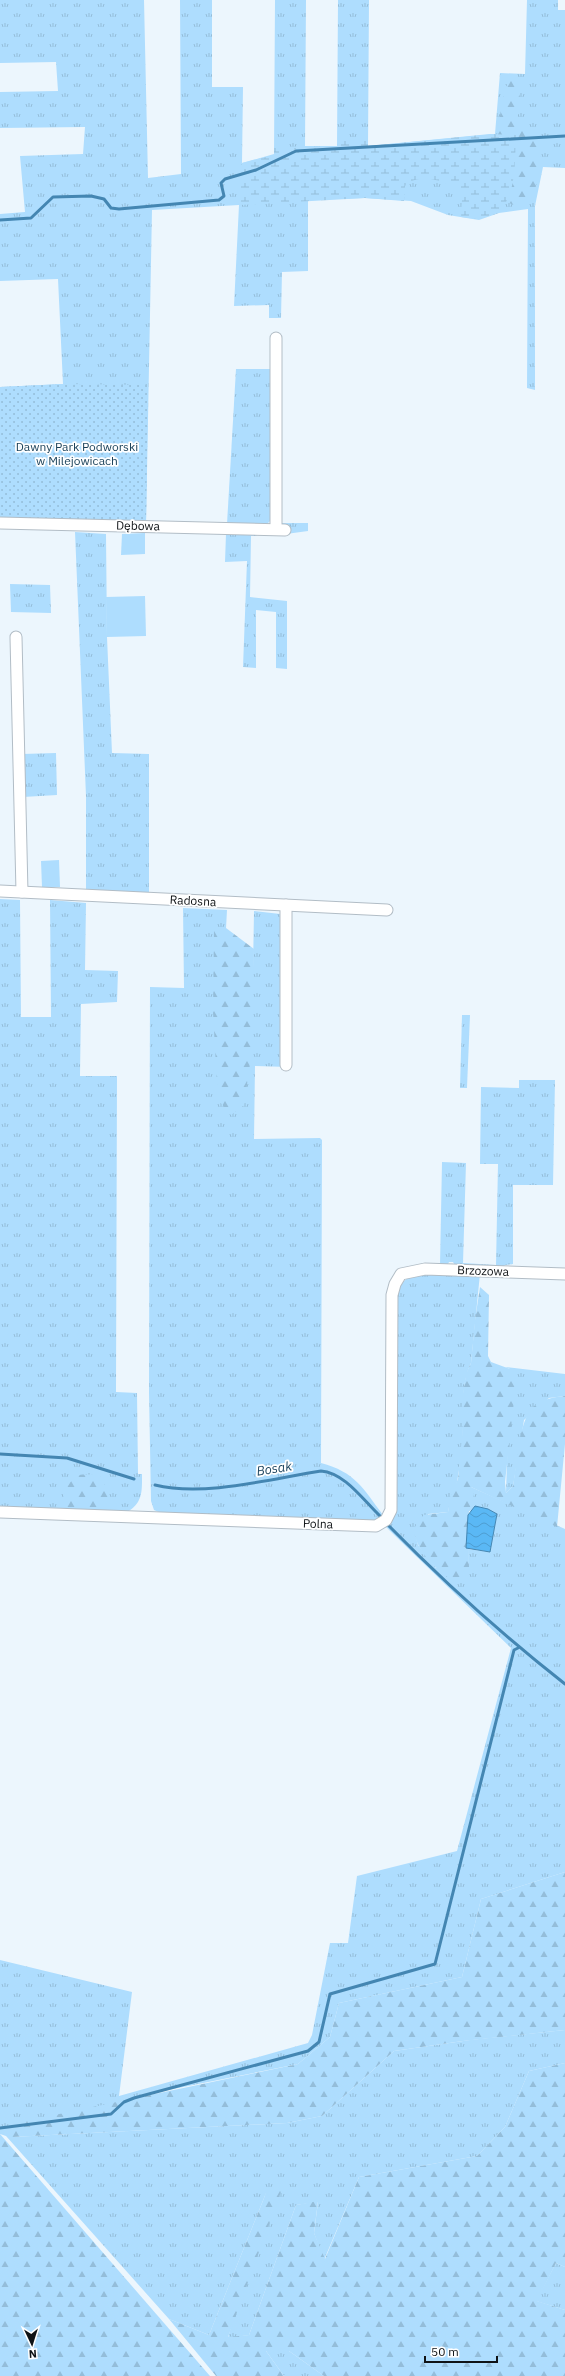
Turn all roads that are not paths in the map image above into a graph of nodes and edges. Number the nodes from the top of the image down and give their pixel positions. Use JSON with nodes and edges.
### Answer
{"nodes":[{"id":1,"x":276,"y":338,"type":"dead end"},
{"id":2,"x":0,"y":523,"type":"edge"},
{"id":3,"x":16,"y":636,"type":"dead end"},
{"id":4,"x":0,"y":891,"type":"edge"},
{"id":5,"x":22,"y":892,"type":"junction"},
{"id":6,"x":286,"y":906,"type":"junction"},
{"id":7,"x":387,"y":910,"type":"dead end"},
{"id":8,"x":286,"y":1065,"type":"dead end"},
{"id":9,"x":401,"y":1274,"type":"joint"},
{"id":10,"x":565,"y":1274,"type":"edge"},
{"id":11,"x":0,"y":1512,"type":"edge"}],
"edges":[{"from":1,"to":2,"type":"street","name":"Dębowa"},
{"from":3,"to":5,"type":"street"},
{"from":4,"to":5,"type":"street","name":"Radosna"},
{"from":5,"to":6,"type":"street","name":"Radosna"},
{"from":6,"to":7,"type":"street","name":"Radosna"},
{"from":6,"to":8,"type":"street"},
{"from":9,"to":10,"type":"street","name":"Brzozowa"},
{"from":9,"to":11,"type":"street","name":"Polna"}]}
